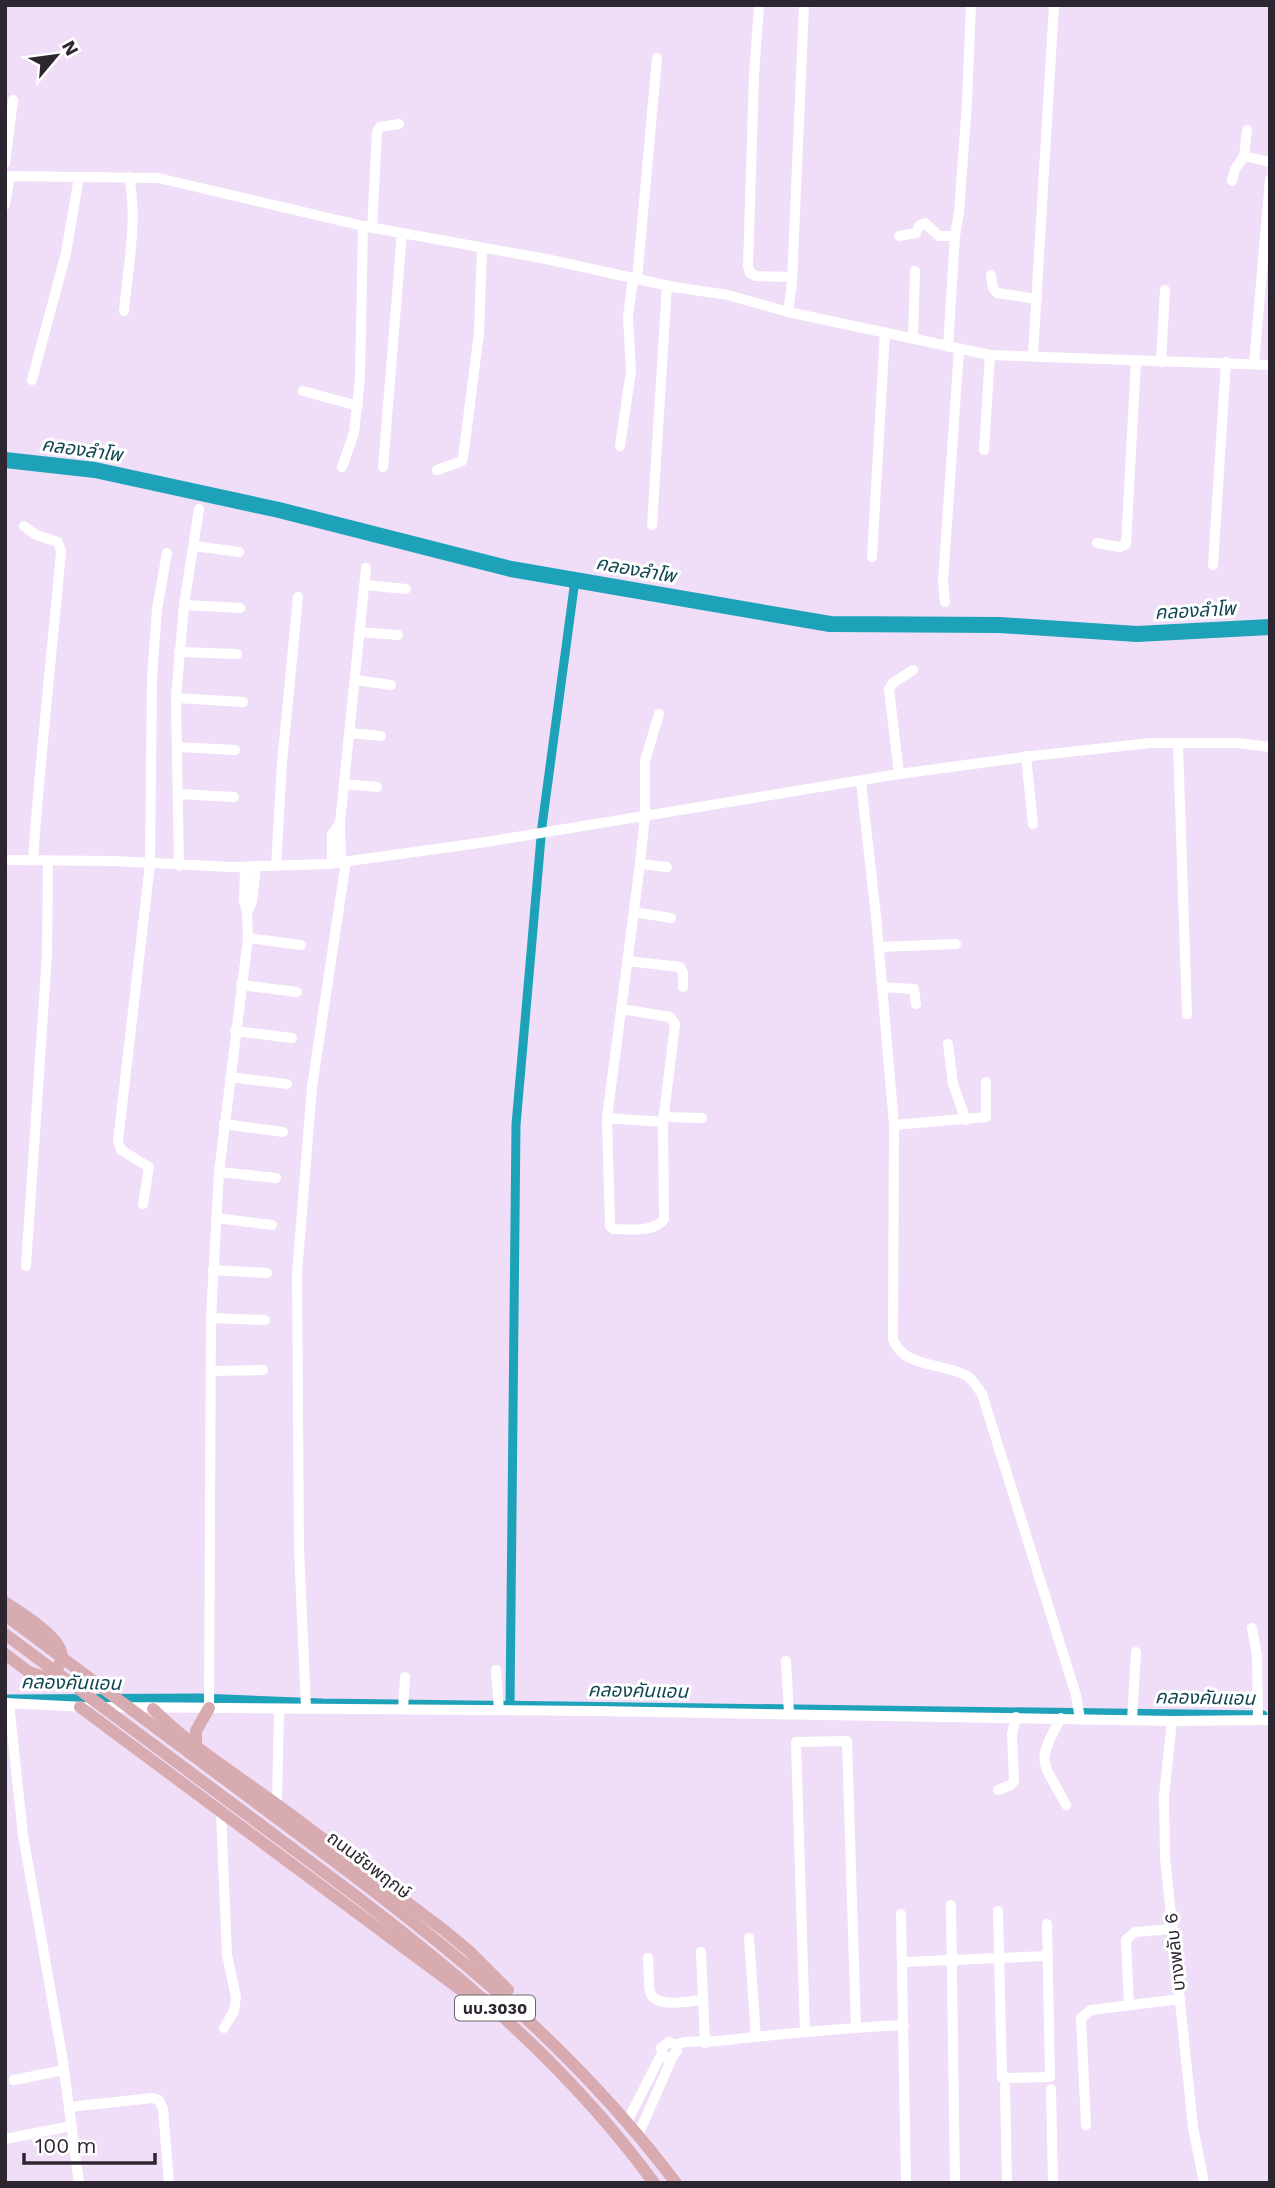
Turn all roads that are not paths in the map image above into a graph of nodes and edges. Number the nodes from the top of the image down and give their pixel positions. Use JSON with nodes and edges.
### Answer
{"nodes":[{"id":1,"x":759,"y":5,"type":"edge"},
{"id":2,"x":804,"y":5,"type":"edge"},
{"id":3,"x":971,"y":5,"type":"edge"},
{"id":4,"x":1054,"y":5,"type":"edge"},
{"id":5,"x":657,"y":58,"type":"dead end"},
{"id":6,"x":13,"y":100,"type":"dead end"},
{"id":7,"x":399,"y":124,"type":"dead end"},
{"id":8,"x":1247,"y":130,"type":"dead end"},
{"id":9,"x":1244,"y":156,"type":"junction"},
{"id":10,"x":1270,"y":162,"type":"edge"},
{"id":11,"x":5,"y":163,"type":"edge"},
{"id":12,"x":8,"y":176,"type":"edge"},
{"id":13,"x":79,"y":177,"type":"junction"},
{"id":14,"x":129,"y":177,"type":"junction"},
{"id":15,"x":1270,"y":179,"type":"edge"},
{"id":16,"x":1232,"y":181,"type":"dead end"},
{"id":17,"x":5,"y":205,"type":"edge"},
{"id":18,"x":368,"y":227,"type":"junction"},
{"id":19,"x":402,"y":233,"type":"junction"},
{"id":20,"x":899,"y":236,"type":"dead end"},
{"id":21,"x":955,"y":236,"type":"junction"},
{"id":22,"x":482,"y":248,"type":"junction"},
{"id":23,"x":915,"y":271,"type":"dead end"},
{"id":24,"x":991,"y":275,"type":"dead end"},
{"id":25,"x":792,"y":277,"type":"junction"},
{"id":26,"x":635,"y":278,"type":"junction"},
{"id":27,"x":667,"y":285,"type":"junction"},
{"id":28,"x":1165,"y":290,"type":"dead end"},
{"id":29,"x":1037,"y":299,"type":"junction"},
{"id":30,"x":124,"y":310,"type":"dead end"},
{"id":31,"x":788,"y":312,"type":"junction"},
{"id":32,"x":884,"y":332,"type":"junction"},
{"id":33,"x":913,"y":339,"type":"junction"},
{"id":34,"x":954,"y":348,"type":"junction"},
{"id":35,"x":990,"y":355,"type":"junction"},
{"id":36,"x":1033,"y":355,"type":"junction"},
{"id":37,"x":1136,"y":361,"type":"junction"},
{"id":38,"x":1161,"y":362,"type":"junction"},
{"id":39,"x":1226,"y":362,"type":"junction"},
{"id":40,"x":1254,"y":364,"type":"junction"},
{"id":41,"x":1270,"y":365,"type":"edge"},
{"id":42,"x":32,"y":380,"type":"dead end"},
{"id":43,"x":303,"y":391,"type":"dead end"},
{"id":44,"x":358,"y":406,"type":"junction"},
{"id":45,"x":620,"y":446,"type":"dead end"},
{"id":46,"x":984,"y":450,"type":"dead end"},
{"id":47,"x":341,"y":467,"type":"dead end"},
{"id":48,"x":383,"y":467,"type":"dead end"},
{"id":49,"x":437,"y":470,"type":"dead end"},
{"id":50,"x":199,"y":509,"type":"dead end"},
{"id":51,"x":652,"y":525,"type":"dead end"},
{"id":52,"x":24,"y":526,"type":"dead end"},
{"id":53,"x":1097,"y":543,"type":"dead end"},
{"id":54,"x":194,"y":545,"type":"junction"},
{"id":55,"x":239,"y":552,"type":"dead end"},
{"id":56,"x":167,"y":553,"type":"dead end"},
{"id":57,"x":872,"y":557,"type":"dead end"},
{"id":58,"x":1213,"y":565,"type":"dead end"},
{"id":59,"x":366,"y":568,"type":"dead end"},
{"id":60,"x":365,"y":585,"type":"junction"},
{"id":61,"x":406,"y":589,"type":"dead end"},
{"id":62,"x":298,"y":597,"type":"dead end"},
{"id":63,"x":945,"y":602,"type":"dead end"},
{"id":64,"x":184,"y":604,"type":"junction"},
{"id":65,"x":240,"y":608,"type":"dead end"},
{"id":66,"x":360,"y":632,"type":"junction"},
{"id":67,"x":398,"y":635,"type":"dead end"},
{"id":68,"x":179,"y":652,"type":"junction"},
{"id":69,"x":237,"y":654,"type":"dead end"},
{"id":70,"x":914,"y":670,"type":"dead end"},
{"id":71,"x":355,"y":680,"type":"junction"},
{"id":72,"x":391,"y":685,"type":"dead end"},
{"id":73,"x":176,"y":698,"type":"junction"},
{"id":74,"x":243,"y":702,"type":"dead end"},
{"id":75,"x":659,"y":714,"type":"dead end"},
{"id":76,"x":349,"y":733,"type":"junction"},
{"id":77,"x":381,"y":736,"type":"dead end"},
{"id":78,"x":1178,"y":744,"type":"junction"},
{"id":79,"x":177,"y":747,"type":"junction"},
{"id":80,"x":1270,"y":747,"type":"edge"},
{"id":81,"x":235,"y":750,"type":"dead end"},
{"id":82,"x":1026,"y":756,"type":"junction"},
{"id":83,"x":899,"y":774,"type":"junction"},
{"id":84,"x":861,"y":782,"type":"junction"},
{"id":85,"x":344,"y":784,"type":"junction"},
{"id":86,"x":377,"y":787,"type":"dead end"},
{"id":87,"x":177,"y":794,"type":"junction"},
{"id":88,"x":234,"y":797,"type":"dead end"},
{"id":89,"x":645,"y":816,"type":"junction"},
{"id":90,"x":1033,"y":824,"type":"dead end"},
{"id":91,"x":5,"y":860,"type":"edge"},
{"id":92,"x":33,"y":860,"type":"junction"},
{"id":93,"x":48,"y":860,"type":"junction"},
{"id":94,"x":340,"y":862,"type":"junction"},
{"id":95,"x":150,"y":864,"type":"junction"},
{"id":96,"x":640,"y":864,"type":"junction"},
{"id":97,"x":179,"y":866,"type":"junction"},
{"id":98,"x":276,"y":866,"type":"junction"},
{"id":99,"x":251,"y":867,"type":"junction"},
{"id":100,"x":667,"y":867,"type":"dead end"},
{"id":101,"x":634,"y":912,"type":"junction"},
{"id":102,"x":671,"y":918,"type":"dead end"},
{"id":103,"x":248,"y":938,"type":"junction"},
{"id":104,"x":956,"y":944,"type":"dead end"},
{"id":105,"x":301,"y":945,"type":"dead end"},
{"id":106,"x":879,"y":947,"type":"junction"},
{"id":107,"x":628,"y":961,"type":"junction"},
{"id":108,"x":241,"y":985,"type":"junction"},
{"id":109,"x":683,"y":987,"type":"dead end"},
{"id":110,"x":882,"y":987,"type":"junction"},
{"id":111,"x":297,"y":992,"type":"dead end"},
{"id":112,"x":916,"y":1004,"type":"dead end"},
{"id":113,"x":621,"y":1009,"type":"junction"},
{"id":114,"x":1187,"y":1014,"type":"dead end"},
{"id":115,"x":235,"y":1031,"type":"junction"},
{"id":116,"x":292,"y":1038,"type":"dead end"},
{"id":117,"x":948,"y":1044,"type":"dead end"},
{"id":118,"x":230,"y":1077,"type":"junction"},
{"id":119,"x":986,"y":1082,"type":"dead end"},
{"id":120,"x":286,"y":1084,"type":"dead end"},
{"id":121,"x":607,"y":1118,"type":"junction"},
{"id":122,"x":702,"y":1118,"type":"dead end"},
{"id":123,"x":664,"y":1119,"type":"junction"},
{"id":124,"x":966,"y":1120,"type":"junction"},
{"id":125,"x":224,"y":1124,"type":"junction"},
{"id":126,"x":894,"y":1125,"type":"junction"},
{"id":127,"x":283,"y":1132,"type":"dead end"},
{"id":128,"x":219,"y":1172,"type":"junction"},
{"id":129,"x":276,"y":1178,"type":"dead end"},
{"id":130,"x":143,"y":1204,"type":"dead end"},
{"id":131,"x":216,"y":1218,"type":"junction"},
{"id":132,"x":272,"y":1224,"type":"dead end"},
{"id":133,"x":26,"y":1266,"type":"dead end"},
{"id":134,"x":214,"y":1270,"type":"junction"},
{"id":135,"x":267,"y":1273,"type":"dead end"},
{"id":136,"x":211,"y":1318,"type":"junction"},
{"id":137,"x":265,"y":1320,"type":"dead end"},
{"id":138,"x":263,"y":1370,"type":"dead end"},
{"id":139,"x":211,"y":1371,"type":"junction"},
{"id":140,"x":5,"y":1602,"type":"edge"},
{"id":141,"x":5,"y":1615,"type":"edge"},
{"id":142,"x":1252,"y":1628,"type":"dead end"},
{"id":143,"x":5,"y":1634,"type":"edge"},
{"id":144,"x":1136,"y":1653,"type":"dead end"},
{"id":145,"x":5,"y":1654,"type":"edge"},
{"id":146,"x":786,"y":1661,"type":"dead end"},
{"id":147,"x":496,"y":1670,"type":"dead end"},
{"id":148,"x":405,"y":1681,"type":"dead end"},
{"id":149,"x":209,"y":1699,"type":"junction"},
{"id":150,"x":7,"y":1703,"type":"edge"},
{"id":151,"x":80,"y":1707,"type":"junction"},
{"id":152,"x":403,"y":1707,"type":"junction"},
{"id":153,"x":499,"y":1707,"type":"junction"},
{"id":154,"x":306,"y":1708,"type":"junction"},
{"id":155,"x":153,"y":1709,"type":"junction"},
{"id":156,"x":279,"y":1709,"type":"junction"},
{"id":157,"x":789,"y":1712,"type":"junction"},
{"id":158,"x":1016,"y":1717,"type":"junction"},
{"id":159,"x":1079,"y":1717,"type":"junction"},
{"id":160,"x":1061,"y":1718,"type":"junction"},
{"id":161,"x":1132,"y":1718,"type":"junction"},
{"id":162,"x":1258,"y":1719,"type":"junction"},
{"id":163,"x":1270,"y":1720,"type":"edge"},
{"id":164,"x":1172,"y":1721,"type":"junction"},
{"id":165,"x":176,"y":1732,"type":"junction"},
{"id":166,"x":196,"y":1748,"type":"junction"},
{"id":167,"x":161,"y":1768,"type":"junction"},
{"id":168,"x":998,"y":1790,"type":"dead end"},
{"id":169,"x":277,"y":1804,"type":"junction"},
{"id":170,"x":1066,"y":1805,"type":"dead end"},
{"id":171,"x":221,"y":1812,"type":"junction"},
{"id":172,"x":950,"y":1905,"type":"dead end"},
{"id":173,"x":998,"y":1911,"type":"dead end"},
{"id":174,"x":901,"y":1914,"type":"dead end"},
{"id":175,"x":1047,"y":1924,"type":"dead end"},
{"id":176,"x":1172,"y":1929,"type":"junction"},
{"id":177,"x":749,"y":1938,"type":"dead end"},
{"id":178,"x":701,"y":1952,"type":"dead end"},
{"id":179,"x":1048,"y":1956,"type":"junction"},
{"id":180,"x":648,"y":1958,"type":"dead end"},
{"id":181,"x":1000,"y":1959,"type":"junction"},
{"id":182,"x":951,"y":1961,"type":"junction"},
{"id":183,"x":902,"y":1962,"type":"junction"},
{"id":184,"x":1180,"y":1999,"type":"junction"},
{"id":185,"x":702,"y":2000,"type":"junction"},
{"id":186,"x":1129,"y":2004,"type":"junction"},
{"id":187,"x":904,"y":2025,"type":"junction"},
{"id":188,"x":224,"y":2028,"type":"dead end"},
{"id":189,"x":856,"y":2028,"type":"junction"},
{"id":190,"x":541,"y":2031,"type":"junction"},
{"id":191,"x":805,"y":2032,"type":"junction"},
{"id":192,"x":756,"y":2037,"type":"junction"},
{"id":193,"x":532,"y":2043,"type":"junction"},
{"id":194,"x":705,"y":2043,"type":"junction"},
{"id":195,"x":675,"y":2045,"type":"junction"},
{"id":196,"x":662,"y":2053,"type":"junction"},
{"id":197,"x":673,"y":2056,"type":"junction"},
{"id":198,"x":64,"y":2070,"type":"junction"},
{"id":199,"x":14,"y":2080,"type":"dead end"},
{"id":200,"x":1005,"y":2086,"type":"dead end"},
{"id":201,"x":1051,"y":2089,"type":"dead end"},
{"id":202,"x":69,"y":2106,"type":"junction"},
{"id":203,"x":627,"y":2122,"type":"junction"},
{"id":204,"x":1086,"y":2125,"type":"dead end"},
{"id":205,"x":72,"y":2126,"type":"junction"},
{"id":206,"x":638,"y":2135,"type":"junction"},
{"id":207,"x":5,"y":2138,"type":"edge"},
{"id":208,"x":79,"y":2183,"type":"edge"},
{"id":209,"x":169,"y":2183,"type":"edge"},
{"id":210,"x":654,"y":2183,"type":"edge"},
{"id":211,"x":676,"y":2183,"type":"edge"},
{"id":212,"x":906,"y":2183,"type":"edge"},
{"id":213,"x":956,"y":2183,"type":"edge"},
{"id":214,"x":1007,"y":2183,"type":"edge"},
{"id":215,"x":1053,"y":2183,"type":"edge"},
{"id":216,"x":1204,"y":2183,"type":"edge"}],
"edges":[{"from":1,"to":25,"type":"street"},
{"from":2,"to":25,"type":"street"},
{"from":3,"to":21,"type":"street"},
{"from":4,"to":29,"type":"street"},
{"from":5,"to":26,"type":"street"},
{"from":6,"to":11,"type":"street"},
{"from":7,"to":18,"type":"street"},
{"from":8,"to":9,"type":"street"},
{"from":9,"to":10,"type":"street"},
{"from":9,"to":16,"type":"street"},
{"from":12,"to":13,"type":"street"},
{"from":12,"to":17,"type":"street"},
{"from":13,"to":14,"type":"street"},
{"from":13,"to":42,"type":"street"},
{"from":14,"to":18,"type":"street"},
{"from":14,"to":30,"type":"street"},
{"from":15,"to":40,"type":"street"},
{"from":18,"to":19,"type":"street"},
{"from":18,"to":44,"type":"street"},
{"from":19,"to":22,"type":"street"},
{"from":19,"to":48,"type":"street"},
{"from":20,"to":21,"type":"street"},
{"from":21,"to":34,"type":"street"},
{"from":22,"to":26,"type":"street"},
{"from":22,"to":49,"type":"street"},
{"from":23,"to":33,"type":"street"},
{"from":24,"to":29,"type":"street"},
{"from":25,"to":31,"type":"street"},
{"from":26,"to":27,"type":"street"},
{"from":26,"to":45,"type":"street"},
{"from":27,"to":31,"type":"street"},
{"from":27,"to":51,"type":"street"},
{"from":28,"to":38,"type":"street"},
{"from":29,"to":36,"type":"street"},
{"from":31,"to":32,"type":"street"},
{"from":32,"to":33,"type":"street"},
{"from":32,"to":57,"type":"street"},
{"from":33,"to":34,"type":"street"},
{"from":34,"to":35,"type":"street"},
{"from":34,"to":63,"type":"street"},
{"from":35,"to":36,"type":"street"},
{"from":35,"to":46,"type":"street"},
{"from":36,"to":37,"type":"street"},
{"from":37,"to":38,"type":"street"},
{"from":37,"to":53,"type":"street"},
{"from":38,"to":39,"type":"street"},
{"from":39,"to":40,"type":"street"},
{"from":39,"to":58,"type":"street"},
{"from":40,"to":41,"type":"street"},
{"from":43,"to":44,"type":"street"},
{"from":44,"to":47,"type":"street"},
{"from":50,"to":54,"type":"street"},
{"from":52,"to":92,"type":"street"},
{"from":54,"to":55,"type":"street"},
{"from":54,"to":64,"type":"street"},
{"from":56,"to":95,"type":"street"},
{"from":59,"to":60,"type":"street"},
{"from":60,"to":61,"type":"street"},
{"from":60,"to":66,"type":"street"},
{"from":62,"to":98,"type":"street"},
{"from":64,"to":65,"type":"street"},
{"from":64,"to":68,"type":"street"},
{"from":66,"to":67,"type":"street"},
{"from":66,"to":71,"type":"street"},
{"from":68,"to":69,"type":"street"},
{"from":68,"to":73,"type":"street"},
{"from":70,"to":83,"type":"street"},
{"from":71,"to":72,"type":"street"},
{"from":71,"to":76,"type":"street"},
{"from":73,"to":74,"type":"street"},
{"from":73,"to":79,"type":"street"},
{"from":75,"to":89,"type":"street"},
{"from":76,"to":77,"type":"street"},
{"from":76,"to":85,"type":"street"},
{"from":78,"to":80,"type":"street"},
{"from":78,"to":82,"type":"street"},
{"from":78,"to":114,"type":"street"},
{"from":79,"to":81,"type":"street"},
{"from":79,"to":87,"type":"street"},
{"from":82,"to":83,"type":"street"},
{"from":82,"to":90,"type":"street"},
{"from":83,"to":84,"type":"street"},
{"from":84,"to":89,"type":"street"},
{"from":84,"to":106,"type":"street"},
{"from":85,"to":86,"type":"street"},
{"from":85,"to":94,"type":"street"},
{"from":87,"to":88,"type":"street"},
{"from":87,"to":97,"type":"street"},
{"from":89,"to":94,"type":"street"},
{"from":89,"to":96,"type":"street"},
{"from":91,"to":92,"type":"street"},
{"from":92,"to":93,"type":"street"},
{"from":93,"to":95,"type":"street"},
{"from":93,"to":133,"type":"street"},
{"from":94,"to":98,"type":"street"},
{"from":94,"to":154,"type":"street"},
{"from":95,"to":97,"type":"street"},
{"from":95,"to":130,"type":"street"},
{"from":96,"to":100,"type":"street"},
{"from":96,"to":101,"type":"street"},
{"from":97,"to":99,"type":"street"},
{"from":98,"to":99,"type":"street"},
{"from":99,"to":103,"type":"street"},
{"from":101,"to":102,"type":"street"},
{"from":101,"to":107,"type":"street"},
{"from":103,"to":105,"type":"street"},
{"from":103,"to":108,"type":"street"},
{"from":104,"to":106,"type":"street"},
{"from":106,"to":110,"type":"street"},
{"from":107,"to":109,"type":"street"},
{"from":107,"to":113,"type":"street"},
{"from":108,"to":111,"type":"street"},
{"from":108,"to":115,"type":"street"},
{"from":110,"to":112,"type":"street"},
{"from":110,"to":126,"type":"street"},
{"from":113,"to":121,"type":"street"},
{"from":113,"to":123,"type":"street"},
{"from":115,"to":116,"type":"street"},
{"from":115,"to":118,"type":"street"},
{"from":117,"to":124,"type":"street"},
{"from":118,"to":120,"type":"street"},
{"from":118,"to":125,"type":"street"},
{"from":119,"to":124,"type":"street"},
{"from":121,"to":123,"type":"street"},
{"from":121,"to":123,"type":"street"},
{"from":122,"to":123,"type":"street"},
{"from":124,"to":126,"type":"street"},
{"from":125,"to":127,"type":"street"},
{"from":125,"to":128,"type":"street"},
{"from":126,"to":159,"type":"street"},
{"from":128,"to":129,"type":"street"},
{"from":128,"to":131,"type":"street"},
{"from":131,"to":132,"type":"street"},
{"from":131,"to":134,"type":"street"},
{"from":134,"to":135,"type":"street"},
{"from":134,"to":136,"type":"street"},
{"from":136,"to":137,"type":"street"},
{"from":136,"to":139,"type":"street"},
{"from":138,"to":139,"type":"street"},
{"from":139,"to":149,"type":"street"},
{"from":140,"to":145,"type":"main road"},
{"from":141,"to":190,"type":"main road","name":"ถนนชัยพฤกษ์","number":"นบ.3030"},
{"from":142,"to":162,"type":"street"},
{"from":143,"to":193,"type":"main road","name":"ถนนชัยพฤกษ์","number":"นบ.3030"},
{"from":144,"to":161,"type":"street"},
{"from":146,"to":157,"type":"street"},
{"from":147,"to":153,"type":"street"},
{"from":148,"to":152,"type":"street"},
{"from":149,"to":155,"type":"street"},
{"from":149,"to":156,"type":"street"},
{"from":149,"to":166,"type":"main road"},
{"from":150,"to":151,"type":"street"},
{"from":150,"to":198,"type":"street"},
{"from":151,"to":155,"type":"street"},
{"from":151,"to":167,"type":"main road"},
{"from":152,"to":153,"type":"street"},
{"from":152,"to":154,"type":"street"},
{"from":153,"to":157,"type":"street"},
{"from":154,"to":156,"type":"street"},
{"from":155,"to":165,"type":"main road"},
{"from":156,"to":169,"type":"street"},
{"from":157,"to":158,"type":"street"},
{"from":158,"to":160,"type":"street"},
{"from":158,"to":168,"type":"street"},
{"from":159,"to":160,"type":"street"},
{"from":159,"to":161,"type":"street"},
{"from":160,"to":170,"type":"street"},
{"from":161,"to":164,"type":"street"},
{"from":162,"to":163,"type":"street"},
{"from":162,"to":164,"type":"street"},
{"from":164,"to":176,"type":"street","name":"บางพลับ 6"},
{"from":165,"to":166,"type":"main road"},
{"from":165,"to":167,"type":"main road"},
{"from":166,"to":169,"type":"main road"},
{"from":167,"to":171,"type":"main road"},
{"from":169,"to":190,"type":"main road"},
{"from":171,"to":188,"type":"street"},
{"from":171,"to":193,"type":"main road"},
{"from":172,"to":182,"type":"street"},
{"from":173,"to":181,"type":"street"},
{"from":174,"to":183,"type":"street"},
{"from":175,"to":179,"type":"street"},
{"from":176,"to":184,"type":"street","name":"บางพลับ 6"},
{"from":176,"to":186,"type":"street"},
{"from":177,"to":192,"type":"street"},
{"from":178,"to":185,"type":"street"},
{"from":179,"to":181,"type":"street"},
{"from":179,"to":181,"type":"street"},
{"from":180,"to":185,"type":"street"},
{"from":181,"to":182,"type":"street"},
{"from":182,"to":183,"type":"street"},
{"from":182,"to":213,"type":"street"},
{"from":183,"to":187,"type":"street"},
{"from":184,"to":186,"type":"street"},
{"from":184,"to":216,"type":"street","name":"บางพลับ 6"},
{"from":185,"to":194,"type":"street"},
{"from":186,"to":204,"type":"street"},
{"from":187,"to":189,"type":"street"},
{"from":187,"to":212,"type":"street"},
{"from":189,"to":191,"type":"street"},
{"from":189,"to":191,"type":"street"},
{"from":190,"to":203,"type":"main road","name":"ถนนชัยพฤกษ์","number":"นบ.3030"},
{"from":191,"to":192,"type":"street"},
{"from":192,"to":194,"type":"street"},
{"from":193,"to":210,"type":"main road","name":"ถนนชัยพฤกษ์","number":"นบ.3030"},
{"from":194,"to":195,"type":"street"},
{"from":195,"to":196,"type":"street"},
{"from":195,"to":197,"type":"street"},
{"from":196,"to":197,"type":"street"},
{"from":196,"to":203,"type":"street"},
{"from":197,"to":206,"type":"street"},
{"from":198,"to":199,"type":"street"},
{"from":198,"to":202,"type":"street"},
{"from":200,"to":214,"type":"street"},
{"from":201,"to":215,"type":"street"},
{"from":202,"to":205,"type":"street"},
{"from":202,"to":209,"type":"street"},
{"from":203,"to":206,"type":"main road","name":"ถนนชัยพฤกษ์","number":"นบ.3030"},
{"from":205,"to":207,"type":"street"},
{"from":205,"to":208,"type":"street"},
{"from":206,"to":211,"type":"main road","name":"ถนนชัยพฤกษ์","number":"นบ.3030"}]}
